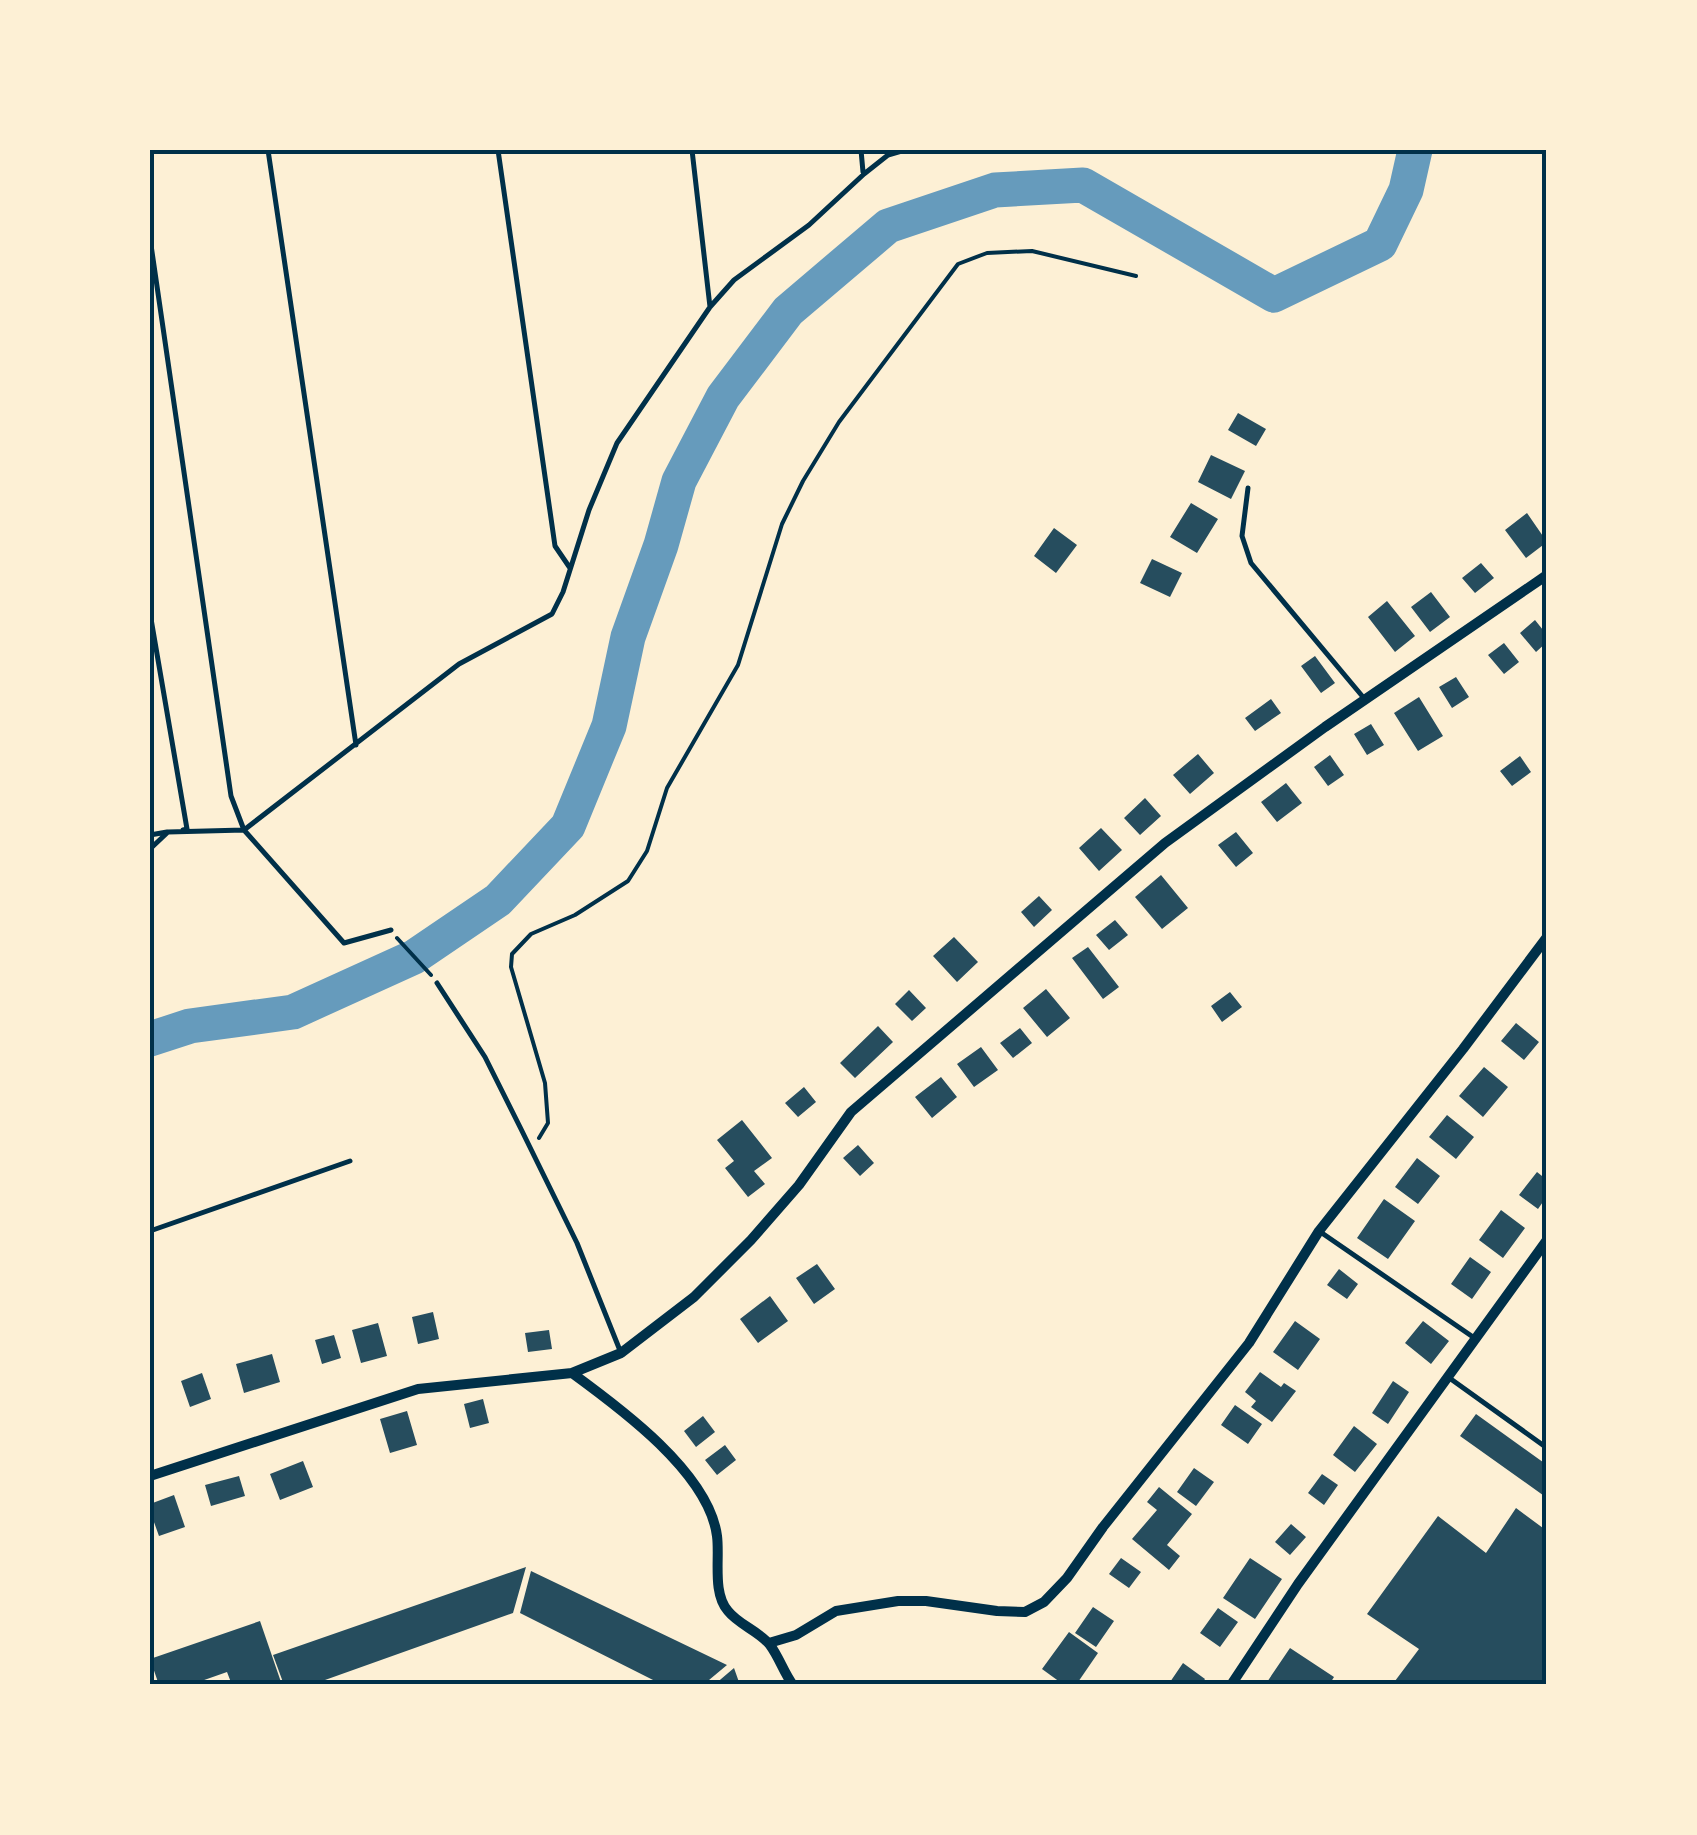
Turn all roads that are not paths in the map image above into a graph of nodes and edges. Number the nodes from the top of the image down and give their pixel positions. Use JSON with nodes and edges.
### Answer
{"nodes":[{"id":1,"x":268,"y":150,"type":"edge"},
{"id":2,"x":498,"y":150,"type":"edge"},
{"id":3,"x":692,"y":150,"type":"edge"},
{"id":4,"x":861,"y":150,"type":"edge"},
{"id":5,"x":905,"y":150,"type":"edge"},
{"id":6,"x":864,"y":174,"type":"junction"},
{"id":7,"x":150,"y":238,"type":"edge"},
{"id":8,"x":710,"y":308,"type":"junction"},
{"id":9,"x":1248,"y":488,"type":"dead end"},
{"id":10,"x":570,"y":568,"type":"junction"},
{"id":11,"x":1547,"y":575,"type":"edge"},
{"id":12,"x":150,"y":613,"type":"edge"},
{"id":13,"x":1365,"y":700,"type":"junction"},
{"id":14,"x":356,"y":745,"type":"junction"},
{"id":15,"x":244,"y":830,"type":"junction"},
{"id":16,"x":168,"y":832,"type":"junction"},
{"id":17,"x":150,"y":835,"type":"edge"},
{"id":18,"x":150,"y":848,"type":"edge"},
{"id":19,"x":390,"y":930,"type":"road end"},
{"id":20,"x":1547,"y":936,"type":"edge"},
{"id":21,"x":437,"y":982,"type":"road end"},
{"id":22,"x":350,"y":1161,"type":"dead end"},
{"id":23,"x":150,"y":1231,"type":"edge"},
{"id":24,"x":1319,"y":1231,"type":"junction"},
{"id":25,"x":1547,"y":1240,"type":"edge"},
{"id":26,"x":1476,"y":1338,"type":"junction"},
{"id":27,"x":620,"y":1353,"type":"junction"},
{"id":28,"x":572,"y":1373,"type":"junction"},
{"id":29,"x":1448,"y":1377,"type":"junction"},
{"id":30,"x":1547,"y":1448,"type":"edge"},
{"id":31,"x":150,"y":1476,"type":"edge"},
{"id":32,"x":769,"y":1643,"type":"junction"},
{"id":33,"x":792,"y":1685,"type":"edge"},
{"id":34,"x":1231,"y":1685,"type":"edge"}],
"edges":[{"from":1,"to":14,"type":"lane"},
{"from":2,"to":10,"type":"lane"},
{"from":3,"to":8,"type":"lane"},
{"from":4,"to":6,"type":"lane"},
{"from":5,"to":6,"type":"lane"},
{"from":6,"to":8,"type":"lane"},
{"from":7,"to":15,"type":"lane"},
{"from":8,"to":10,"type":"lane"},
{"from":9,"to":13,"type":"lane"},
{"from":10,"to":14,"type":"lane"},
{"from":11,"to":13,"type":"street"},
{"from":12,"to":16,"type":"lane"},
{"from":13,"to":27,"type":"street"},
{"from":14,"to":15,"type":"lane"},
{"from":15,"to":16,"type":"lane"},
{"from":15,"to":19,"type":"lane"},
{"from":16,"to":17,"type":"lane"},
{"from":16,"to":18,"type":"lane"},
{"from":20,"to":24,"type":"street"},
{"from":21,"to":27,"type":"lane"},
{"from":22,"to":23,"type":"lane"},
{"from":24,"to":26,"type":"lane"},
{"from":24,"to":32,"type":"street"},
{"from":25,"to":26,"type":"street"},
{"from":26,"to":29,"type":"street"},
{"from":27,"to":28,"type":"street"},
{"from":28,"to":31,"type":"street"},
{"from":28,"to":32,"type":"street"},
{"from":29,"to":30,"type":"lane"},
{"from":29,"to":34,"type":"street"},
{"from":32,"to":33,"type":"street"}]}
